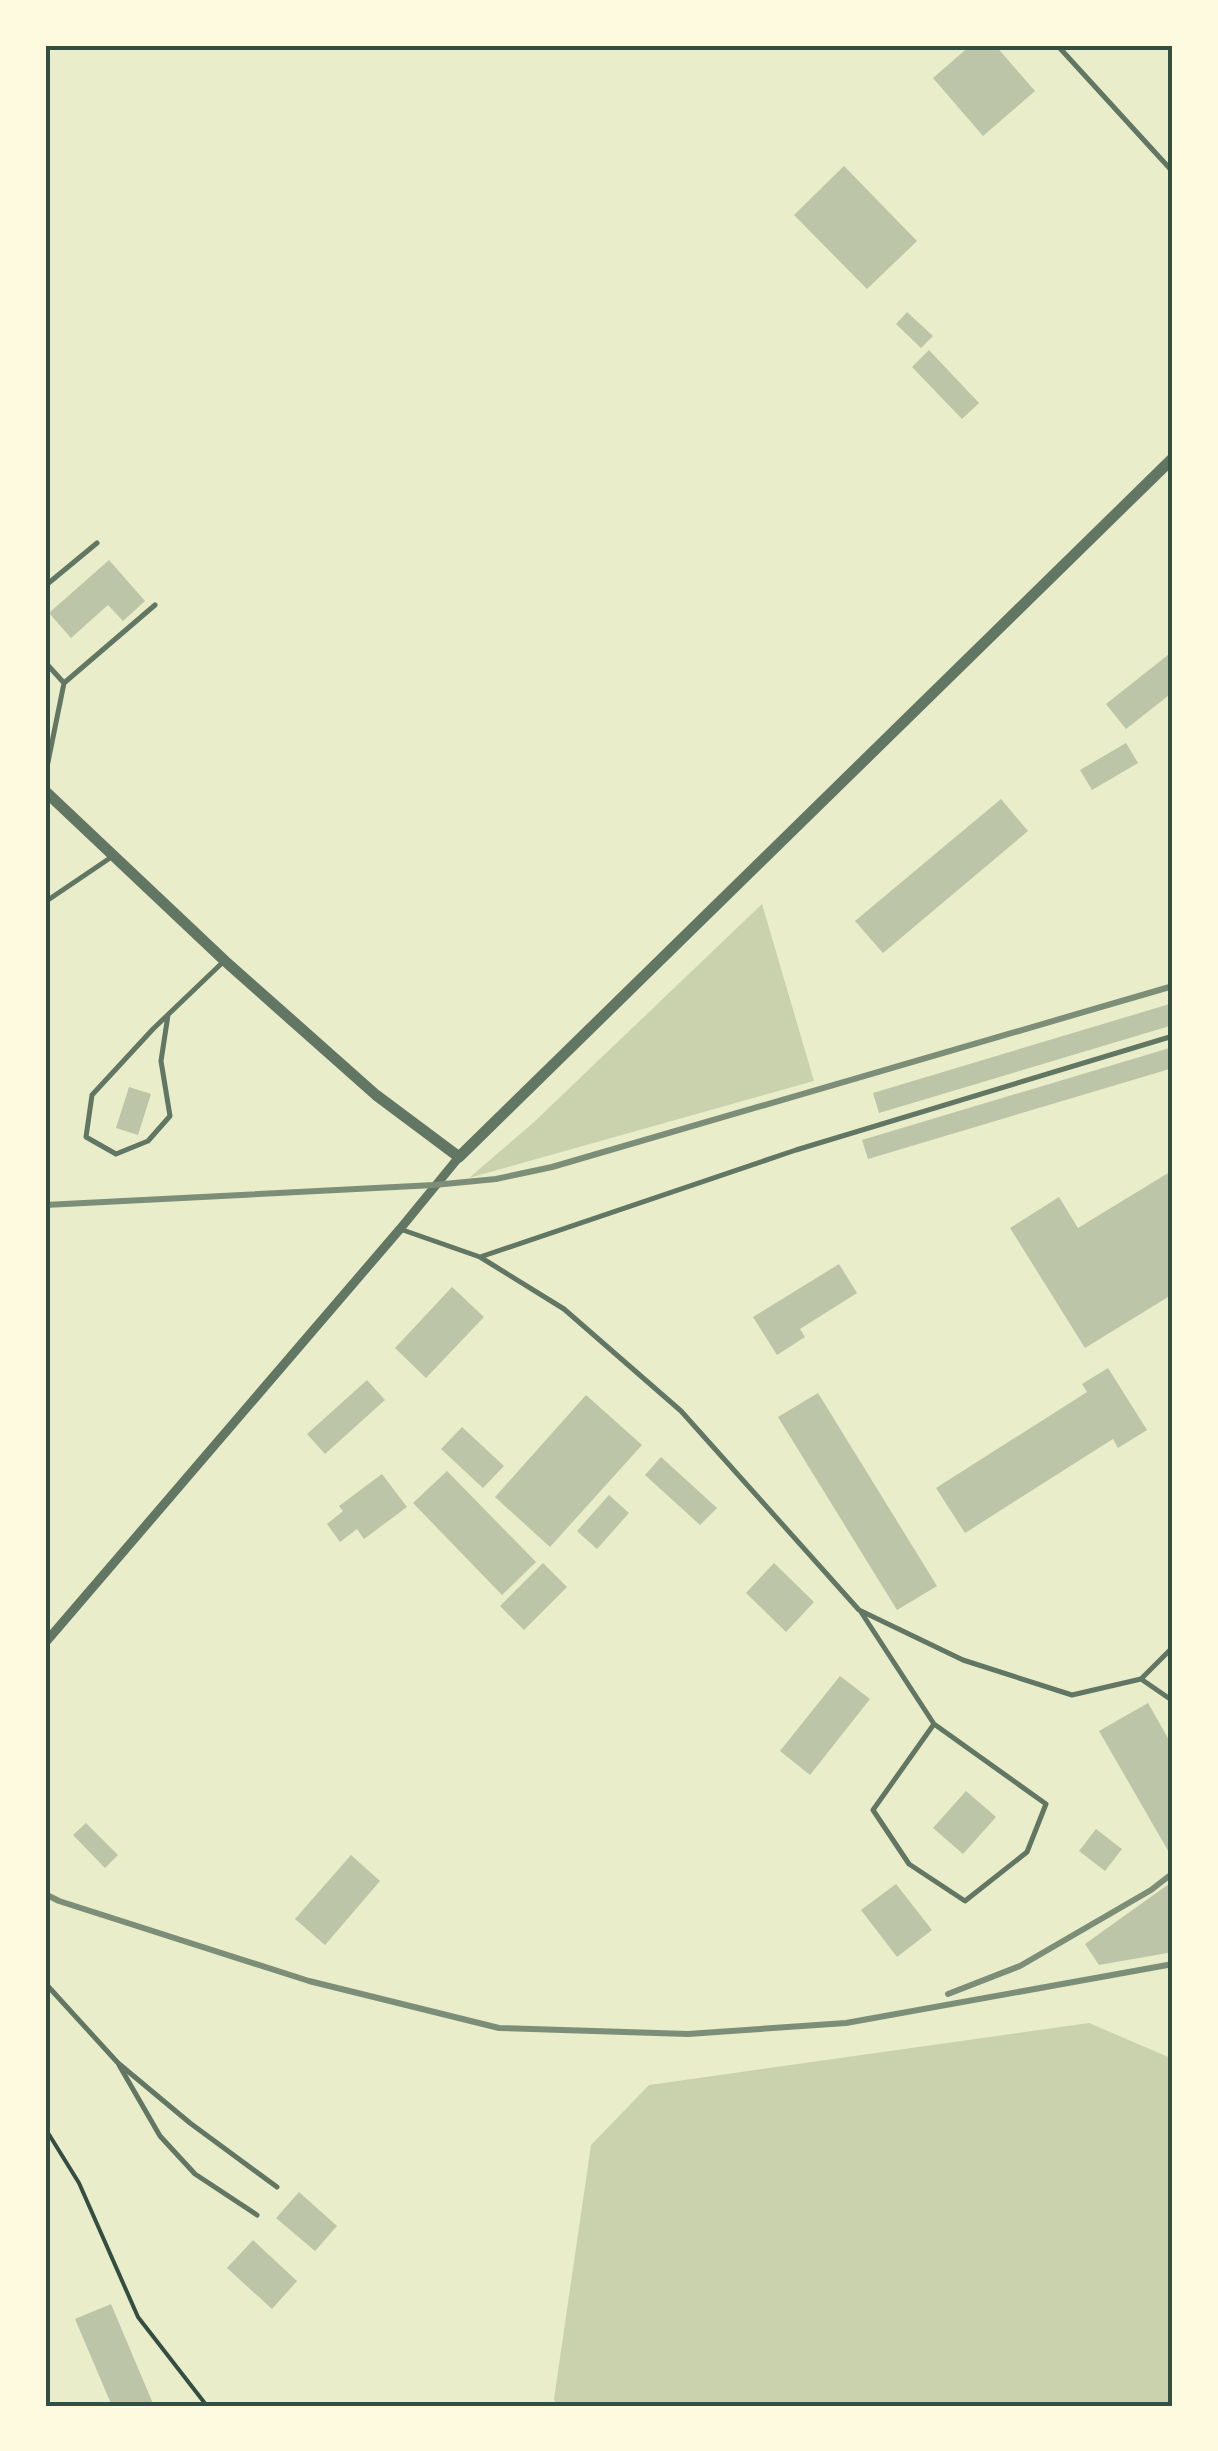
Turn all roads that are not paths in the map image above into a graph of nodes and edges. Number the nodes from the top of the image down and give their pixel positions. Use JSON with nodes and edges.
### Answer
{"nodes":[{"id":1,"x":1057,"y":45,"type":"edge"},
{"id":2,"x":1173,"y":172,"type":"edge"},
{"id":3,"x":1173,"y":458,"type":"edge"},
{"id":4,"x":97,"y":542,"type":"dead end"},
{"id":5,"x":45,"y":586,"type":"edge"},
{"id":6,"x":156,"y":605,"type":"dead end"},
{"id":7,"x":45,"y":662,"type":"edge"},
{"id":8,"x":64,"y":683,"type":"junction"},
{"id":9,"x":45,"y":776,"type":"edge"},
{"id":10,"x":45,"y":791,"type":"edge"},
{"id":11,"x":113,"y":856,"type":"junction"},
{"id":12,"x":45,"y":902,"type":"edge"},
{"id":13,"x":224,"y":961,"type":"junction"},
{"id":14,"x":168,"y":1015,"type":"junction"},
{"id":15,"x":1173,"y":1036,"type":"edge"},
{"id":16,"x":459,"y":1157,"type":"junction"},
{"id":17,"x":400,"y":1229,"type":"junction"},
{"id":18,"x":480,"y":1257,"type":"junction"},
{"id":19,"x":860,"y":1610,"type":"junction"},
{"id":20,"x":45,"y":1643,"type":"edge"},
{"id":21,"x":1173,"y":1647,"type":"edge"},
{"id":22,"x":1141,"y":1679,"type":"junction"},
{"id":23,"x":1173,"y":1702,"type":"edge"},
{"id":24,"x":934,"y":1724,"type":"junction"},
{"id":25,"x":45,"y":1984,"type":"edge"},
{"id":26,"x":118,"y":2063,"type":"junction"},
{"id":27,"x":277,"y":2187,"type":"dead end"},
{"id":28,"x":256,"y":2215,"type":"dead end"}],
"edges":[{"from":1,"to":2,"type":"lane"},
{"from":3,"to":16,"type":"street"},
{"from":4,"to":5,"type":"lane"},
{"from":6,"to":8,"type":"lane"},
{"from":7,"to":8,"type":"lane"},
{"from":8,"to":9,"type":"lane"},
{"from":10,"to":11,"type":"street"},
{"from":11,"to":12,"type":"lane"},
{"from":11,"to":13,"type":"street"},
{"from":13,"to":14,"type":"lane"},
{"from":13,"to":16,"type":"street"},
{"from":14,"to":14,"type":"lane"},
{"from":15,"to":18,"type":"lane"},
{"from":16,"to":17,"type":"street"},
{"from":17,"to":18,"type":"lane"},
{"from":17,"to":20,"type":"street"},
{"from":18,"to":19,"type":"lane"},
{"from":19,"to":22,"type":"lane"},
{"from":19,"to":24,"type":"lane"},
{"from":21,"to":22,"type":"lane"},
{"from":22,"to":23,"type":"lane"},
{"from":24,"to":24,"type":"lane"},
{"from":25,"to":26,"type":"lane"},
{"from":26,"to":27,"type":"lane"},
{"from":26,"to":28,"type":"lane"}]}
